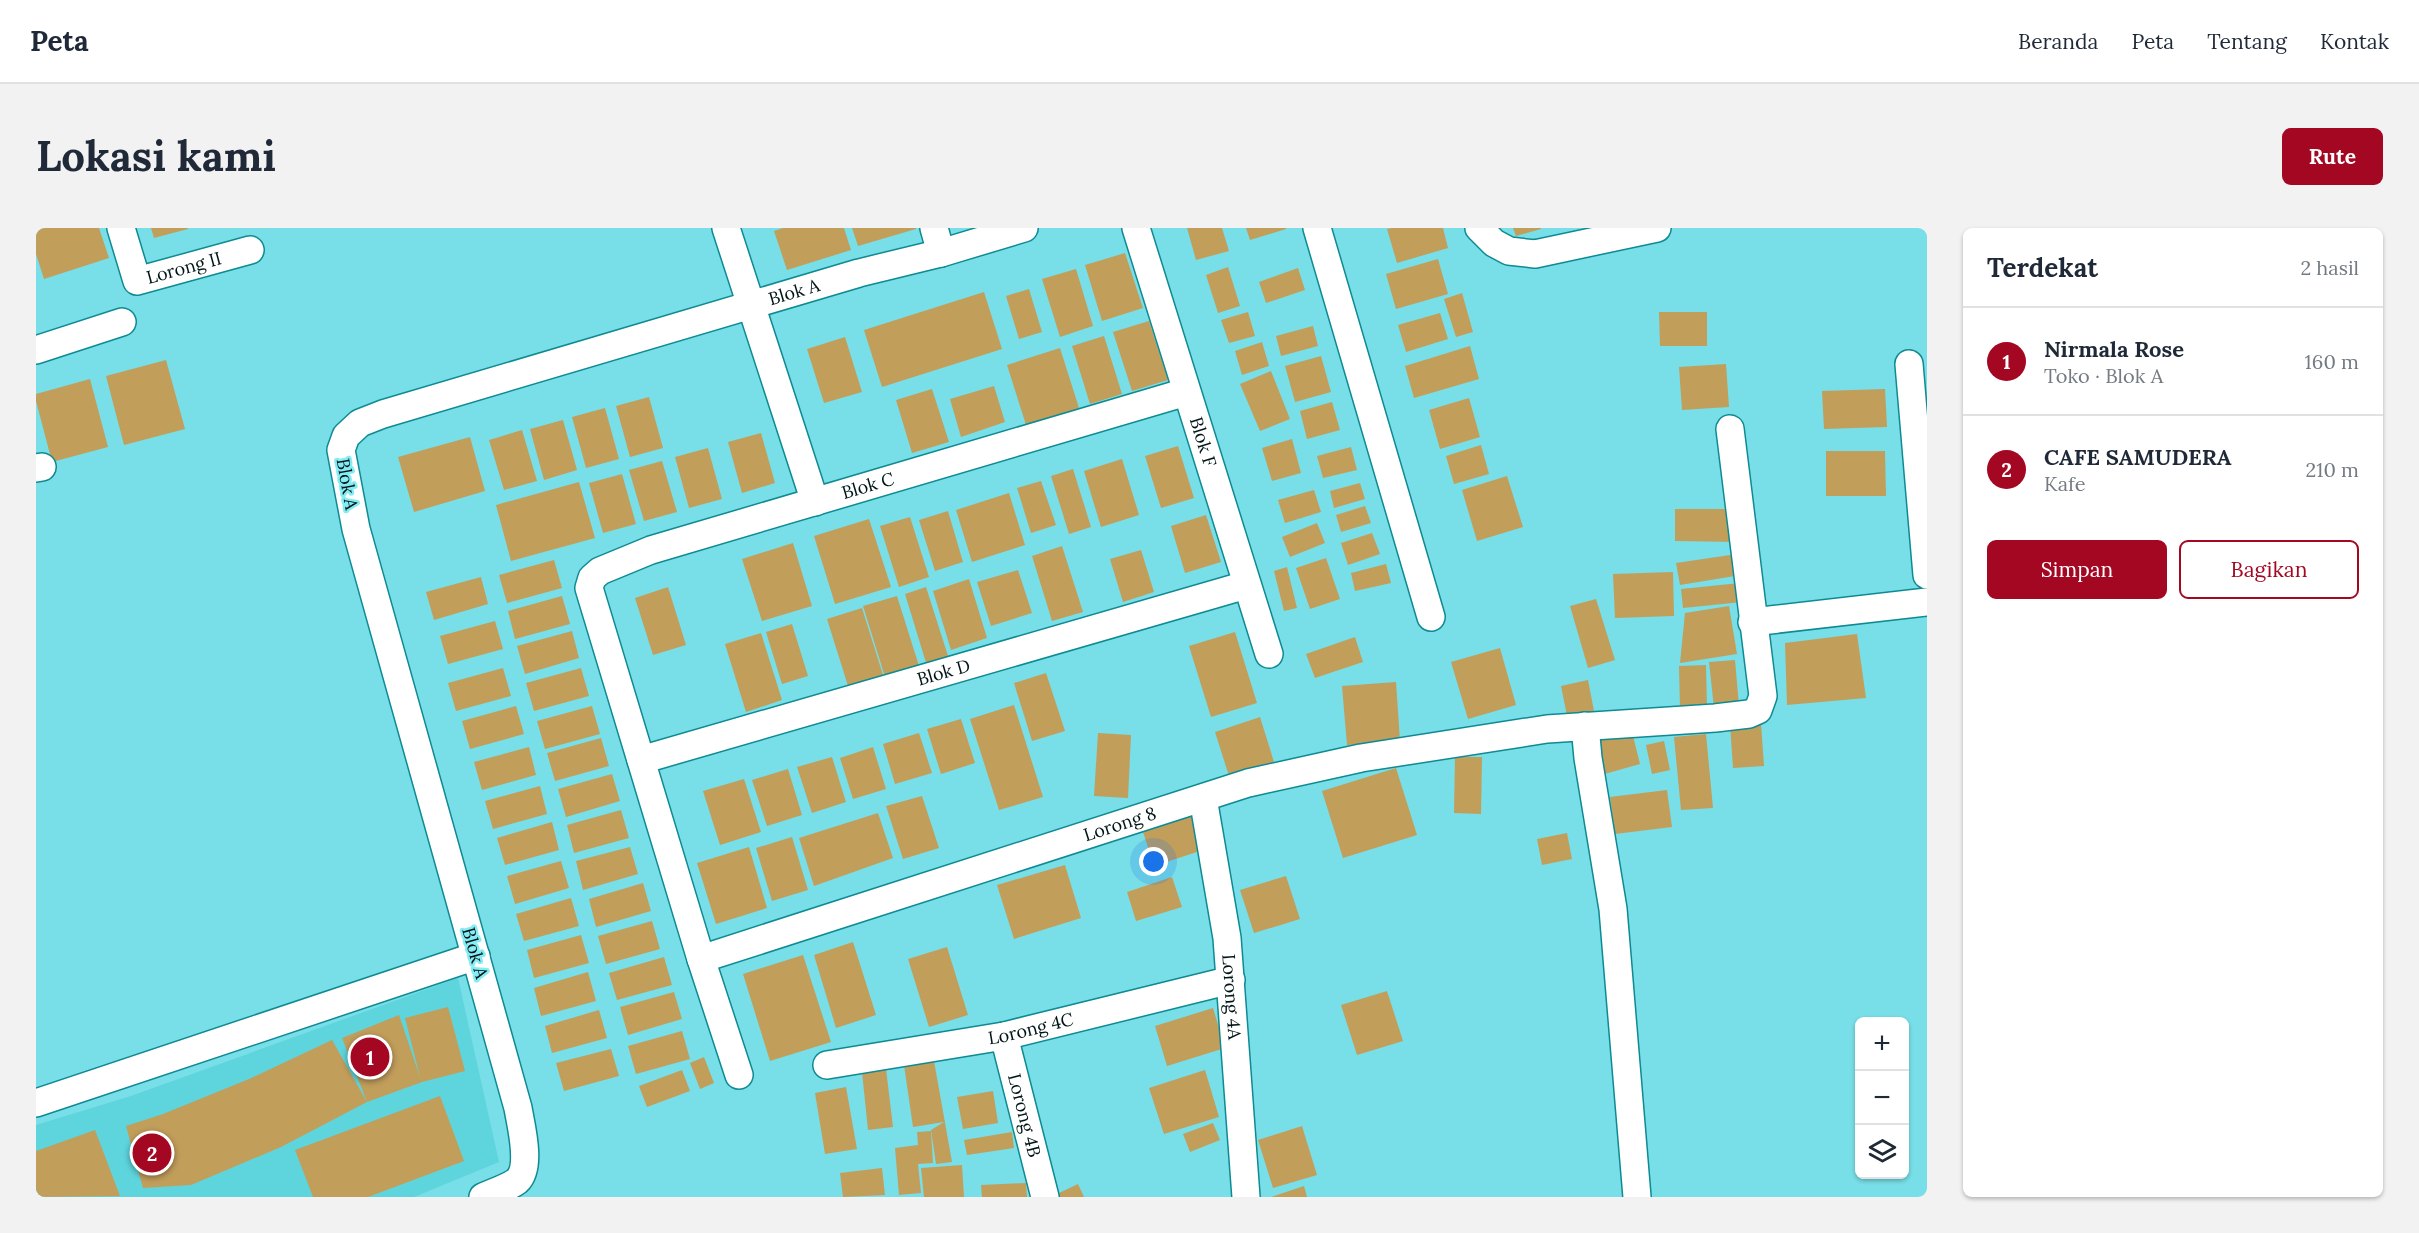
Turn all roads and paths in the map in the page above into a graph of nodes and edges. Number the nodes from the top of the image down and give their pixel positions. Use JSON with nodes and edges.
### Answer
{"nodes":[{"id":1,"x":121,"y":228,"type":"edge"},
{"id":2,"x":726,"y":228,"type":"edge"},
{"id":3,"x":1024,"y":228,"type":"edge"},
{"id":4,"x":1136,"y":228,"type":"edge"},
{"id":5,"x":1317,"y":228,"type":"edge"},
{"id":6,"x":1479,"y":228,"type":"edge"},
{"id":7,"x":1657,"y":228,"type":"edge"},
{"id":8,"x":938,"y":240,"type":"edge"},
{"id":9,"x":250,"y":250,"type":"dead end"},
{"id":10,"x":751,"y":304,"type":"junction"},
{"id":11,"x":122,"y":322,"type":"dead end"},
{"id":12,"x":36,"y":350,"type":"edge"},
{"id":13,"x":1909,"y":364,"type":"dead end"},
{"id":14,"x":1186,"y":392,"type":"junction"},
{"id":15,"x":1730,"y":429,"type":"dead end"},
{"id":16,"x":815,"y":502,"type":"junction"},
{"id":17,"x":1927,"y":575,"type":"edge"},
{"id":18,"x":1246,"y":585,"type":"junction"},
{"id":19,"x":1927,"y":602,"type":"edge"},
{"id":20,"x":1431,"y":617,"type":"dead end"},
{"id":21,"x":1752,"y":622,"type":"junction"},
{"id":22,"x":1269,"y":654,"type":"dead end"},
{"id":23,"x":1582,"y":726,"type":"junction"},
{"id":24,"x":641,"y":760,"type":"junction"},
{"id":25,"x":1203,"y":798,"type":"junction"},
{"id":26,"x":476,"y":956,"type":"junction"},
{"id":27,"x":701,"y":959,"type":"junction"},
{"id":28,"x":1231,"y":980,"type":"junction"},
{"id":29,"x":1004,"y":1036,"type":"junction"},
{"id":30,"x":826,"y":1065,"type":"dead end"},
{"id":31,"x":740,"y":1075,"type":"dead end"},
{"id":32,"x":36,"y":1103,"type":"edge"},
{"id":33,"x":483,"y":1197,"type":"edge"},
{"id":34,"x":1045,"y":1197,"type":"edge"},
{"id":35,"x":1246,"y":1197,"type":"edge"},
{"id":36,"x":1637,"y":1197,"type":"edge"}],
"edges":[{"from":1,"to":9,"type":"street","name":"Lorong II"},
{"from":2,"to":10,"type":"street"},
{"from":3,"to":8,"type":"street","name":"Blok A"},
{"from":4,"to":14,"type":"street","name":"Blok F"},
{"from":5,"to":20,"type":"street"},
{"from":6,"to":7,"type":"street"},
{"from":8,"to":10,"type":"street","name":"Blok A"},
{"from":10,"to":16,"type":"street"},
{"from":10,"to":26,"type":"street","name":"Blok A"},
{"from":11,"to":12,"type":"street"},
{"from":13,"to":17,"type":"street"},
{"from":14,"to":16,"type":"street","name":"Blok C"},
{"from":14,"to":18,"type":"street","name":"Blok F"},
{"from":15,"to":21,"type":"street"},
{"from":16,"to":24,"type":"street","name":"Blok C"},
{"from":18,"to":22,"type":"street","name":"Blok F"},
{"from":18,"to":24,"type":"street","name":"Blok D"},
{"from":19,"to":21,"type":"street"},
{"from":21,"to":23,"type":"street","name":"Lorong 8"},
{"from":23,"to":25,"type":"street","name":"Lorong 8"},
{"from":23,"to":36,"type":"street"},
{"from":24,"to":27,"type":"street"},
{"from":25,"to":27,"type":"street","name":"Lorong 8"},
{"from":25,"to":28,"type":"street","name":"Lorong 4A"},
{"from":26,"to":32,"type":"street"},
{"from":26,"to":33,"type":"street","name":"Blok A"},
{"from":27,"to":31,"type":"street"},
{"from":28,"to":29,"type":"street","name":"Lorong 4C"},
{"from":28,"to":35,"type":"street","name":"Lorong 4A"},
{"from":29,"to":30,"type":"street","name":"Lorong 4C"},
{"from":29,"to":34,"type":"street","name":"Lorong 4B"}]}
